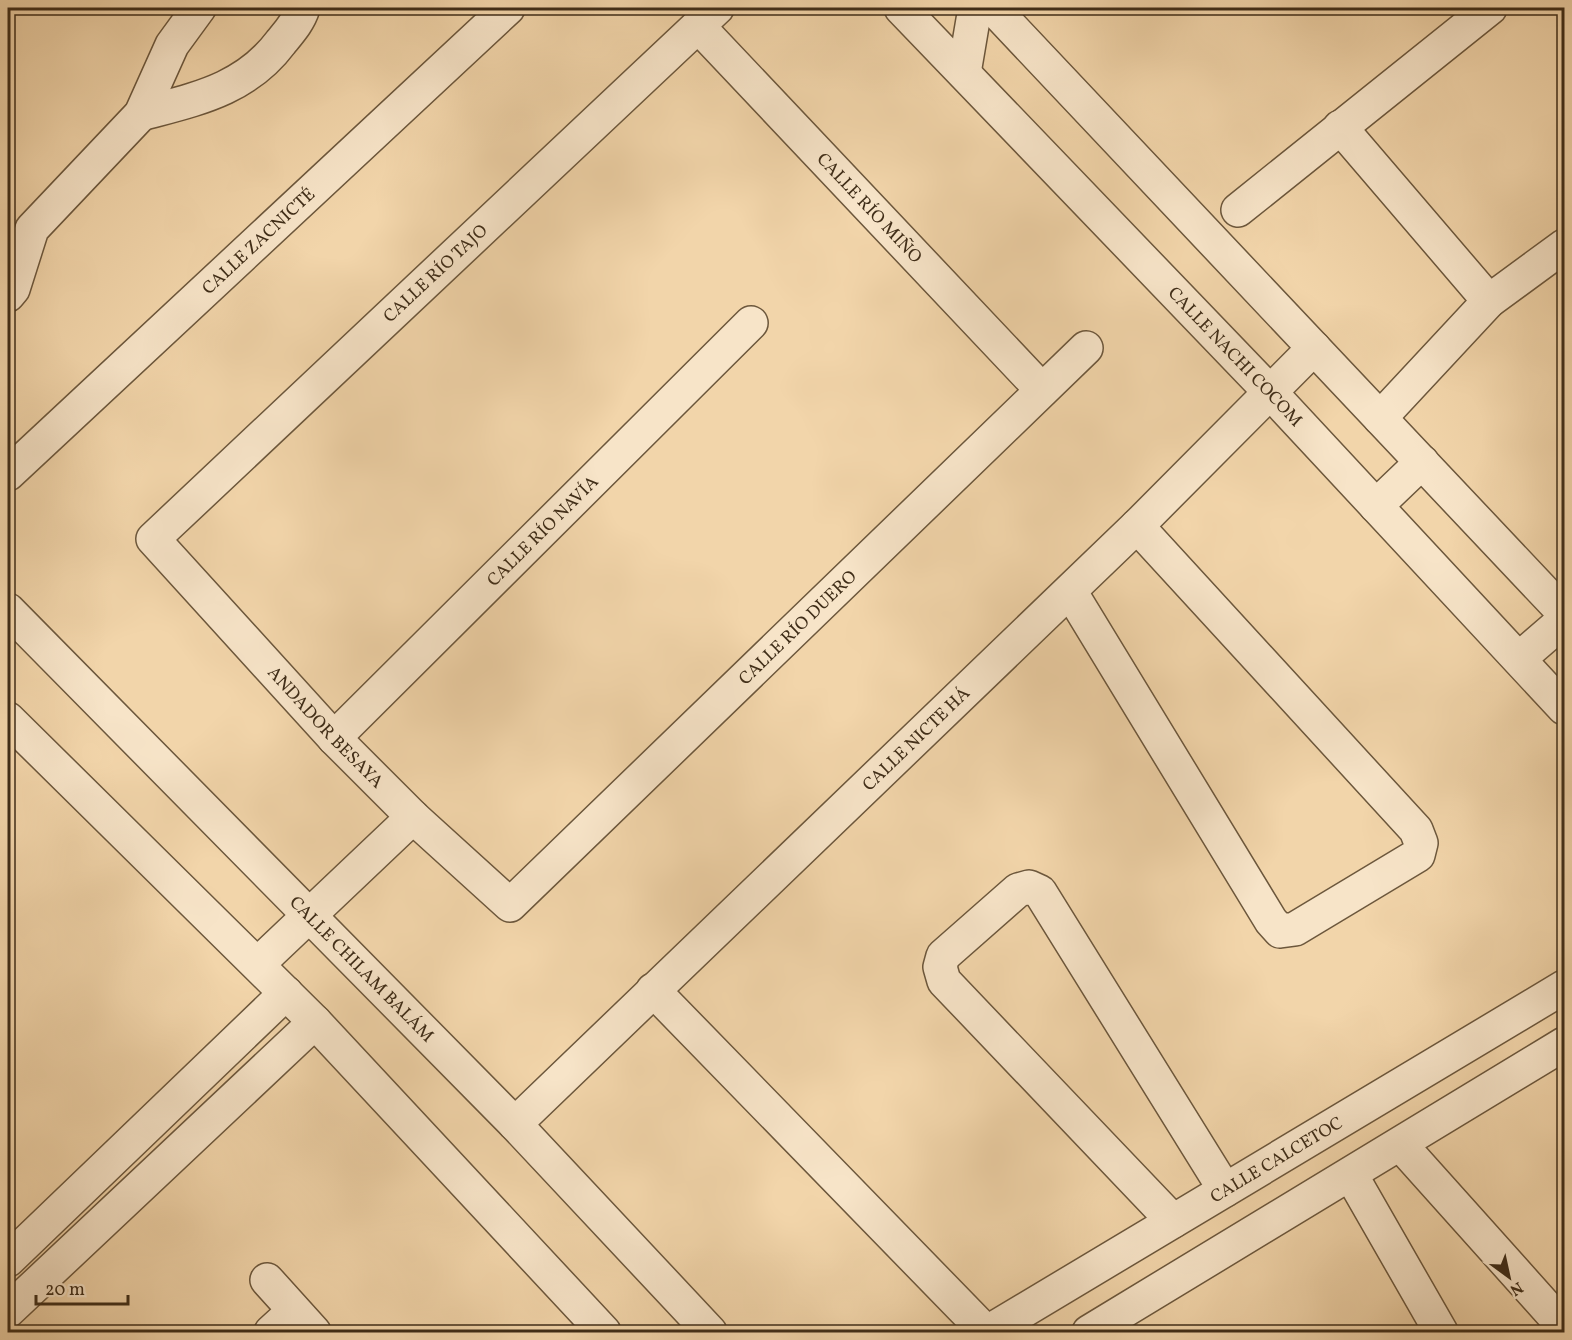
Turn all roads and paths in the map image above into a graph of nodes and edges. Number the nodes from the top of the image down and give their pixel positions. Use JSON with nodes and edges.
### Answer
{"nodes":[{"id":1,"x":199,"y":8,"type":"edge"},
{"id":2,"x":303,"y":8,"type":"edge"},
{"id":3,"x":508,"y":8,"type":"edge"},
{"id":4,"x":901,"y":8,"type":"edge"},
{"id":5,"x":975,"y":8,"type":"edge"},
{"id":6,"x":993,"y":8,"type":"edge"},
{"id":7,"x":1490,"y":8,"type":"edge"},
{"id":8,"x":708,"y":17,"type":"edge"},
{"id":9,"x":964,"y":73,"type":"junction"},
{"id":10,"x":141,"y":114,"type":"junction"},
{"id":11,"x":1340,"y":127,"type":"junction"},
{"id":12,"x":1238,"y":210,"type":"dead end"},
{"id":13,"x":20,"y":230,"type":"edge"},
{"id":14,"x":1564,"y":246,"type":"edge"},
{"id":15,"x":8,"y":295,"type":"edge"},
{"id":16,"x":1490,"y":301,"type":"junction"},
{"id":17,"x":751,"y":323,"type":"dead end"},
{"id":18,"x":1086,"y":348,"type":"dead end"},
{"id":19,"x":1314,"y":348,"type":"junction"},
{"id":20,"x":1042,"y":390,"type":"junction"},
{"id":21,"x":1270,"y":392,"type":"junction"},
{"id":22,"x":1380,"y":418,"type":"junction"},
{"id":23,"x":1422,"y":462,"type":"junction"},
{"id":24,"x":8,"y":474,"type":"edge"},
{"id":25,"x":1376,"y":506,"type":"junction"},
{"id":26,"x":1137,"y":526,"type":"junction"},
{"id":27,"x":153,"y":539,"type":"joint"},
{"id":28,"x":1070,"y":591,"type":"junction"},
{"id":29,"x":8,"y":610,"type":"edge"},
{"id":30,"x":1564,"y":613,"type":"edge"},
{"id":31,"x":1564,"y":620,"type":"edge"},
{"id":32,"x":1519,"y":660,"type":"junction"},
{"id":33,"x":1564,"y":708,"type":"edge"},
{"id":34,"x":8,"y":719,"type":"edge"},
{"id":35,"x":334,"y":738,"type":"junction"},
{"id":36,"x":413,"y":817,"type":"junction"},
{"id":37,"x":510,"y":905,"type":"joint"},
{"id":38,"x":310,"y":916,"type":"junction"},
{"id":39,"x":258,"y":964,"type":"junction"},
{"id":40,"x":1564,"y":987,"type":"edge"},
{"id":41,"x":653,"y":990,"type":"junction"},
{"id":42,"x":286,"y":993,"type":"junction"},
{"id":43,"x":315,"y":1022,"type":"junction"},
{"id":44,"x":1564,"y":1044,"type":"edge"},
{"id":45,"x":515,"y":1124,"type":"junction"},
{"id":46,"x":1401,"y":1145,"type":"junction"},
{"id":47,"x":1351,"y":1175,"type":"junction"},
{"id":48,"x":1225,"y":1190,"type":"junction"},
{"id":49,"x":1173,"y":1221,"type":"junction"},
{"id":50,"x":8,"y":1260,"type":"edge"},
{"id":51,"x":267,"y":1280,"type":"dead end"},
{"id":52,"x":8,"y":1311,"type":"edge"},
{"id":53,"x":293,"y":1325,"type":"edge"},
{"id":54,"x":1564,"y":1327,"type":"edge"},
{"id":55,"x":603,"y":1332,"type":"edge"},
{"id":56,"x":710,"y":1332,"type":"edge"},
{"id":57,"x":987,"y":1332,"type":"edge"},
{"id":58,"x":1089,"y":1332,"type":"edge"},
{"id":59,"x":1441,"y":1332,"type":"edge"}],
"edges":[{"from":1,"to":10,"type":"street"},
{"from":2,"to":10,"type":"street"},
{"from":3,"to":24,"type":"street","name":"CALLE ZACNICTÉ"},
{"from":4,"to":9,"type":"street","name":"CALLE NACHI COCOM"},
{"from":5,"to":9,"type":"street"},
{"from":6,"to":19,"type":"street"},
{"from":7,"to":11,"type":"street"},
{"from":8,"to":20,"type":"street","name":"CALLE RÍO MIÑO"},
{"from":8,"to":27,"type":"street","name":"CALLE RÍO TAJO"},
{"from":9,"to":21,"type":"street","name":"CALLE NACHI COCOM"},
{"from":10,"to":13,"type":"street"},
{"from":11,"to":12,"type":"street"},
{"from":11,"to":16,"type":"street"},
{"from":13,"to":15,"type":"street"},
{"from":14,"to":16,"type":"street"},
{"from":16,"to":22,"type":"street"},
{"from":17,"to":35,"type":"street","name":"CALLE RÍO NAVÍA"},
{"from":18,"to":20,"type":"street","name":"CALLE RÍO DUERO"},
{"from":19,"to":21,"type":"street","name":"CALLE NICTE HÁ"},
{"from":19,"to":22,"type":"street"},
{"from":20,"to":37,"type":"street","name":"CALLE RÍO DUERO"},
{"from":21,"to":25,"type":"street","name":"CALLE NACHI COCOM"},
{"from":21,"to":26,"type":"street","name":"CALLE NICTE HÁ"},
{"from":22,"to":23,"type":"street"},
{"from":23,"to":25,"type":"street"},
{"from":23,"to":30,"type":"street"},
{"from":25,"to":32,"type":"street","name":"CALLE NACHI COCOM"},
{"from":26,"to":28,"type":"street","name":"CALLE NICTE HÁ"},
{"from":26,"to":28,"type":"street"},
{"from":27,"to":35,"type":"street","name":"ANDADOR BESAYA"},
{"from":28,"to":41,"type":"street","name":"CALLE NICTE HÁ"},
{"from":29,"to":38,"type":"street","name":"CALLE CHILAM BALÁM"},
{"from":31,"to":32,"type":"street"},
{"from":32,"to":33,"type":"street","name":"CALLE NACHI COCOM"},
{"from":34,"to":39,"type":"street"},
{"from":35,"to":36,"type":"street","name":"ANDADOR BESAYA"},
{"from":36,"to":37,"type":"street","name":"ANDADOR BESAYA"},
{"from":36,"to":38,"type":"street"},
{"from":38,"to":39,"type":"street"},
{"from":38,"to":45,"type":"street","name":"CALLE CHILAM BALÁM"},
{"from":39,"to":42,"type":"street"},
{"from":40,"to":48,"type":"street","name":"CALLE CALCETOC"},
{"from":41,"to":45,"type":"street","name":"CALLE NICTE HÁ"},
{"from":41,"to":57,"type":"street"},
{"from":42,"to":43,"type":"street"},
{"from":42,"to":50,"type":"street"},
{"from":43,"to":52,"type":"street"},
{"from":43,"to":55,"type":"street"},
{"from":44,"to":46,"type":"street"},
{"from":45,"to":56,"type":"street","name":"CALLE CHILAM BALÁM"},
{"from":46,"to":47,"type":"street"},
{"from":46,"to":54,"type":"street"},
{"from":47,"to":58,"type":"street"},
{"from":47,"to":59,"type":"street"},
{"from":48,"to":49,"type":"street","name":"CALLE CALCETOC"},
{"from":48,"to":49,"type":"street"},
{"from":49,"to":57,"type":"street","name":"CALLE CALCETOC"},
{"from":51,"to":53,"type":"street"}]}
